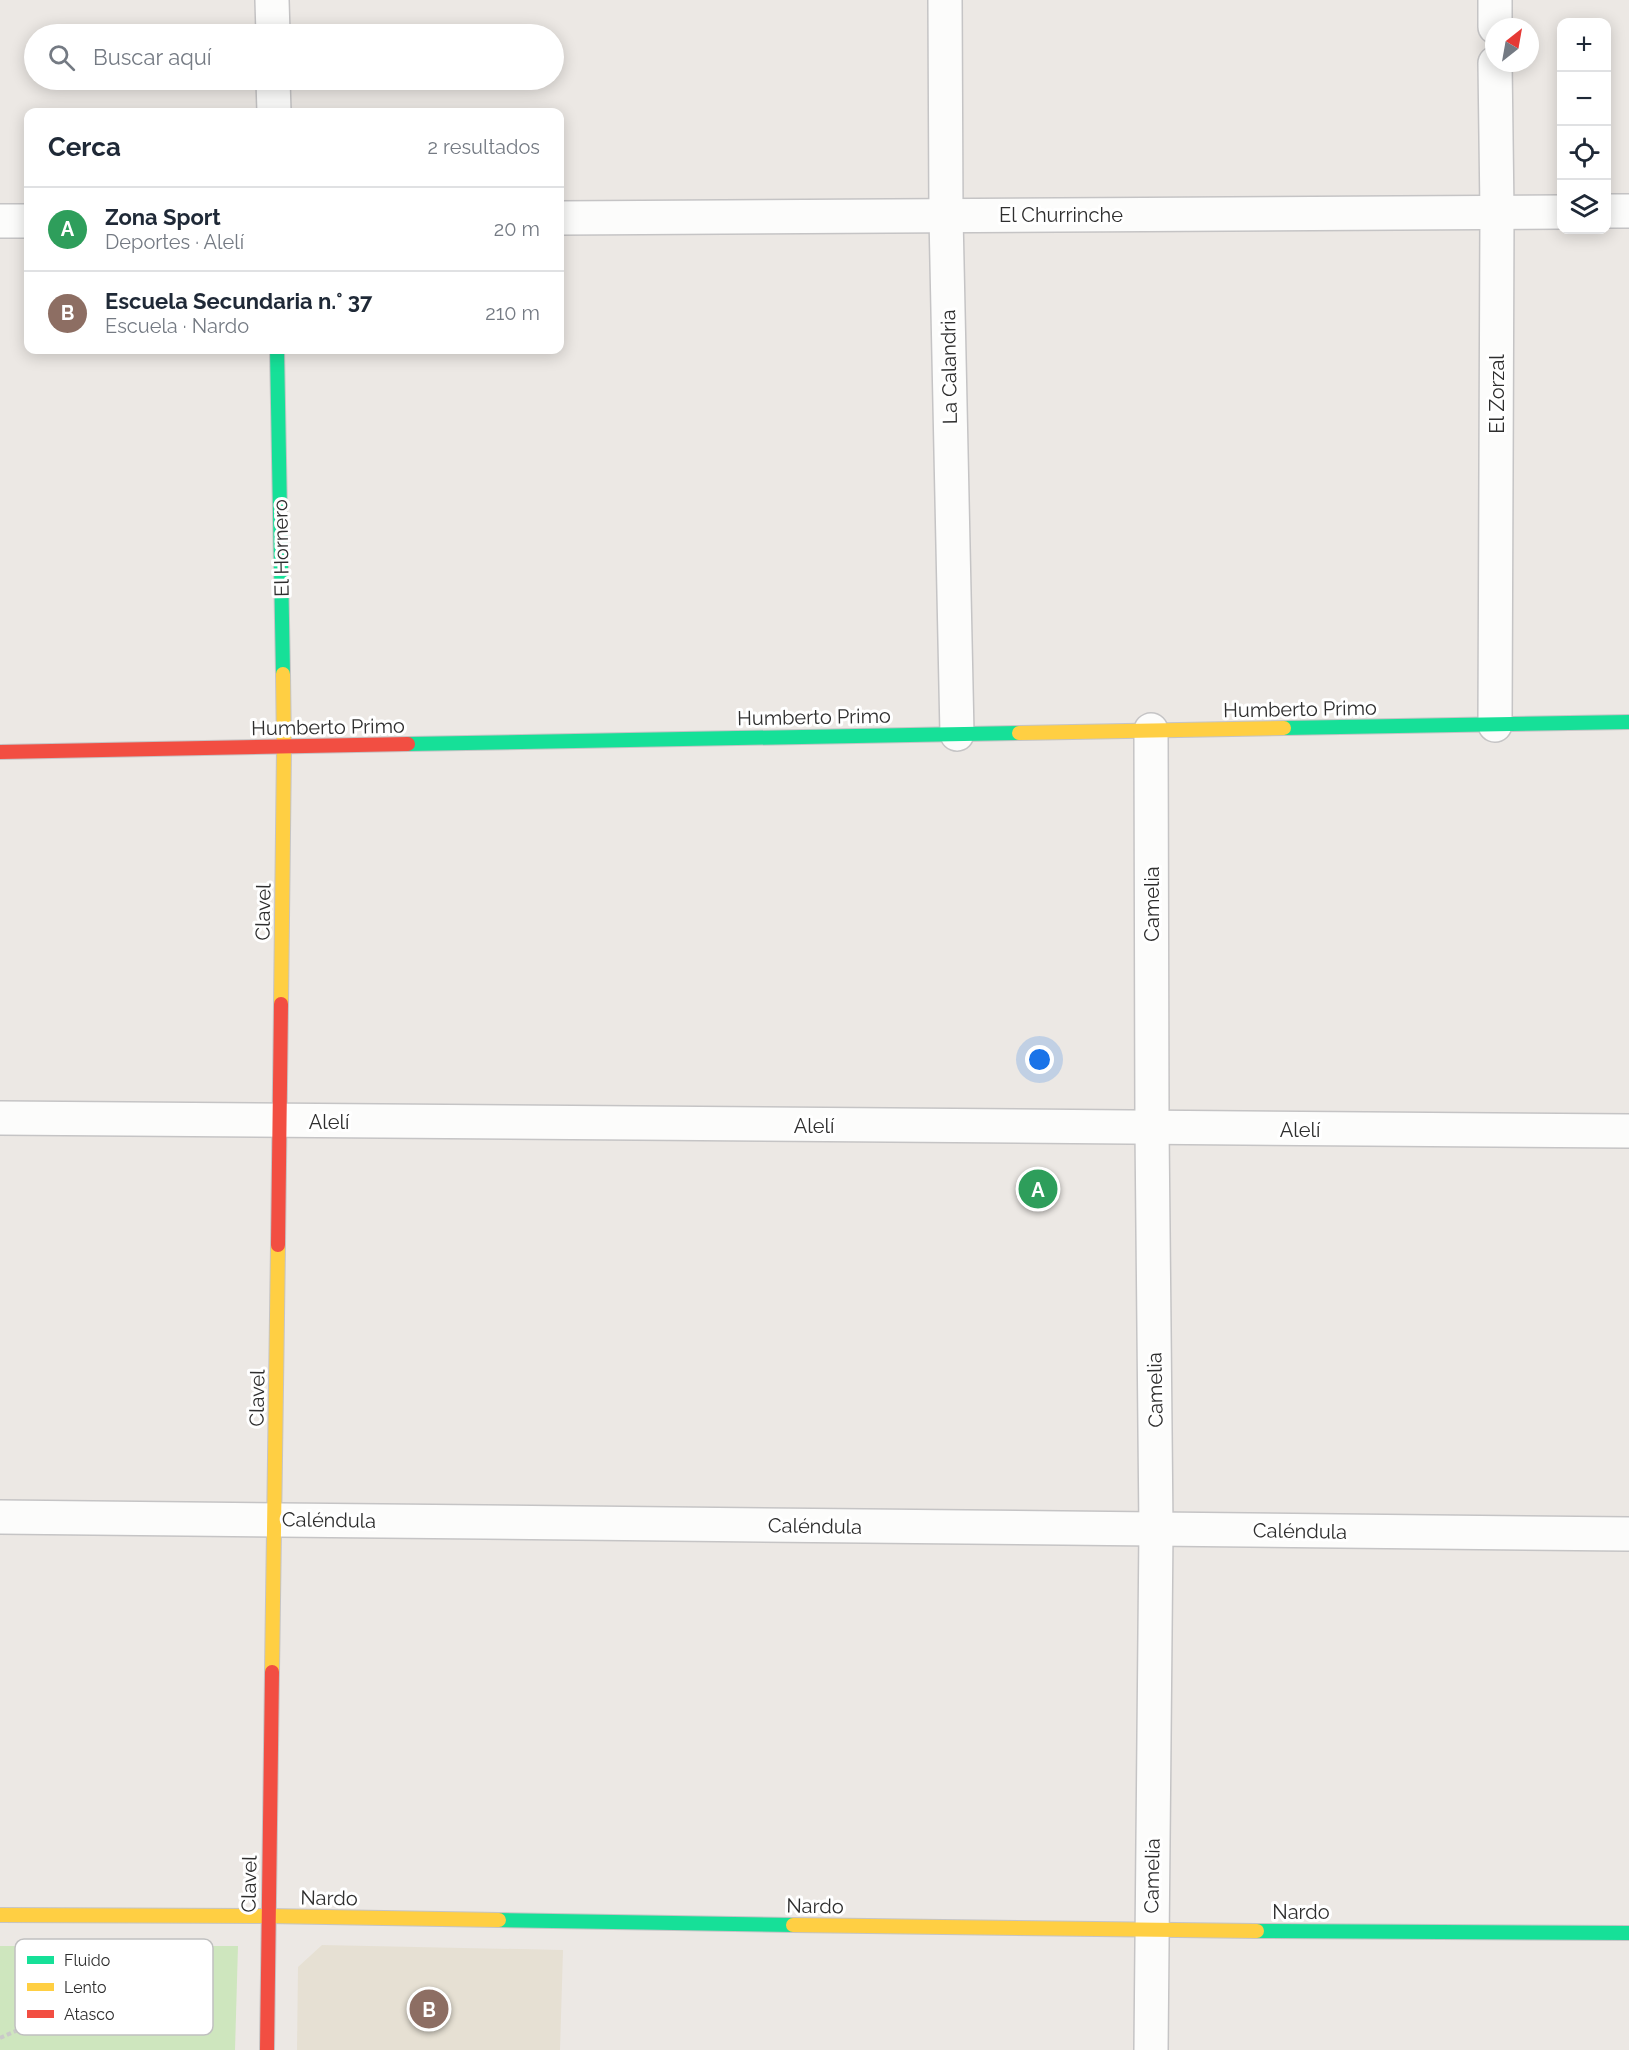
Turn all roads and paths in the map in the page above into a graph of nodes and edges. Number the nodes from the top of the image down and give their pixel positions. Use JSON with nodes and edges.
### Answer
{"nodes":[{"id":1,"x":272,"y":0,"type":"edge"},
{"id":2,"x":945,"y":0,"type":"edge"},
{"id":3,"x":1495,"y":0,"type":"edge"},
{"id":4,"x":1495,"y":18,"type":"edge"},
{"id":5,"x":273,"y":24,"type":"edge"},
{"id":6,"x":1496,"y":72,"type":"edge"},
{"id":7,"x":273,"y":90,"type":"edge"},
{"id":8,"x":274,"y":108,"type":"edge"},
{"id":9,"x":1611,"y":211,"type":"edge"},
{"id":10,"x":1629,"y":211,"type":"edge"},
{"id":11,"x":1497,"y":212,"type":"junction"},
{"id":12,"x":1557,"y":212,"type":"edge"},
{"id":13,"x":946,"y":216,"type":"junction"},
{"id":14,"x":564,"y":218,"type":"edge"},
{"id":15,"x":0,"y":221,"type":"edge"},
{"id":16,"x":24,"y":221,"type":"edge"},
{"id":17,"x":277,"y":354,"type":"edge"},
{"id":18,"x":1629,"y":722,"type":"edge"},
{"id":19,"x":1495,"y":725,"type":"junction"},
{"id":20,"x":1151,"y":730,"type":"junction"},
{"id":21,"x":957,"y":734,"type":"junction"},
{"id":22,"x":284,"y":747,"type":"junction"},
{"id":23,"x":0,"y":752,"type":"edge"},
{"id":24,"x":0,"y":1118,"type":"edge"},
{"id":25,"x":280,"y":1121,"type":"junction"},
{"id":26,"x":1152,"y":1129,"type":"junction"},
{"id":27,"x":1629,"y":1131,"type":"edge"},
{"id":28,"x":0,"y":1517,"type":"edge"},
{"id":29,"x":275,"y":1519,"type":"junction"},
{"id":30,"x":1156,"y":1529,"type":"junction"},
{"id":31,"x":1629,"y":1534,"type":"edge"},
{"id":32,"x":0,"y":1915,"type":"edge"},
{"id":33,"x":268,"y":1916,"type":"junction"},
{"id":34,"x":1151,"y":1931,"type":"junction"},
{"id":35,"x":1629,"y":1933,"type":"edge"},
{"id":36,"x":15,"y":2031,"type":"edge"},
{"id":37,"x":0,"y":2038,"type":"edge"},
{"id":38,"x":267,"y":2050,"type":"edge"},
{"id":39,"x":1150,"y":2050,"type":"edge"}],
"edges":[{"from":1,"to":5,"type":"street"},
{"from":2,"to":13,"type":"street","name":"La Calandria"},
{"from":3,"to":4,"type":"street"},
{"from":6,"to":11,"type":"street","name":"El Zorzal"},
{"from":7,"to":8,"type":"street"},
{"from":9,"to":10,"type":"street"},
{"from":11,"to":12,"type":"street","name":"El Churrinche"},
{"from":11,"to":13,"type":"street","name":"El Churrinche"},
{"from":11,"to":19,"type":"street","name":"El Zorzal"},
{"from":13,"to":14,"type":"street","name":"El Churrinche"},
{"from":13,"to":21,"type":"street","name":"La Calandria"},
{"from":15,"to":16,"type":"street"},
{"from":17,"to":22,"type":"street","name":"El Hornero"},
{"from":18,"to":19,"type":"street","name":"Humberto Primo"},
{"from":19,"to":20,"type":"street","name":"Humberto Primo"},
{"from":20,"to":21,"type":"street","name":"Humberto Primo"},
{"from":20,"to":26,"type":"street","name":"Camelia"},
{"from":21,"to":22,"type":"street","name":"Humberto Primo"},
{"from":22,"to":23,"type":"street","name":"Humberto Primo"},
{"from":22,"to":25,"type":"street","name":"Clavel"},
{"from":24,"to":25,"type":"street","name":"Alelí"},
{"from":25,"to":26,"type":"street","name":"Alelí"},
{"from":25,"to":29,"type":"street","name":"Clavel"},
{"from":26,"to":27,"type":"street","name":"Alelí"},
{"from":26,"to":30,"type":"street","name":"Camelia"},
{"from":28,"to":29,"type":"street","name":"Caléndula"},
{"from":29,"to":30,"type":"street","name":"Caléndula"},
{"from":29,"to":33,"type":"street","name":"Clavel"},
{"from":30,"to":31,"type":"street","name":"Caléndula"},
{"from":30,"to":34,"type":"street","name":"Camelia"},
{"from":32,"to":33,"type":"street","name":"Nardo"},
{"from":33,"to":34,"type":"street","name":"Nardo"},
{"from":33,"to":38,"type":"street","name":"Clavel"},
{"from":34,"to":35,"type":"street","name":"Nardo"},
{"from":34,"to":39,"type":"street","name":"Camelia"},
{"from":36,"to":37,"type":"path"}]}
